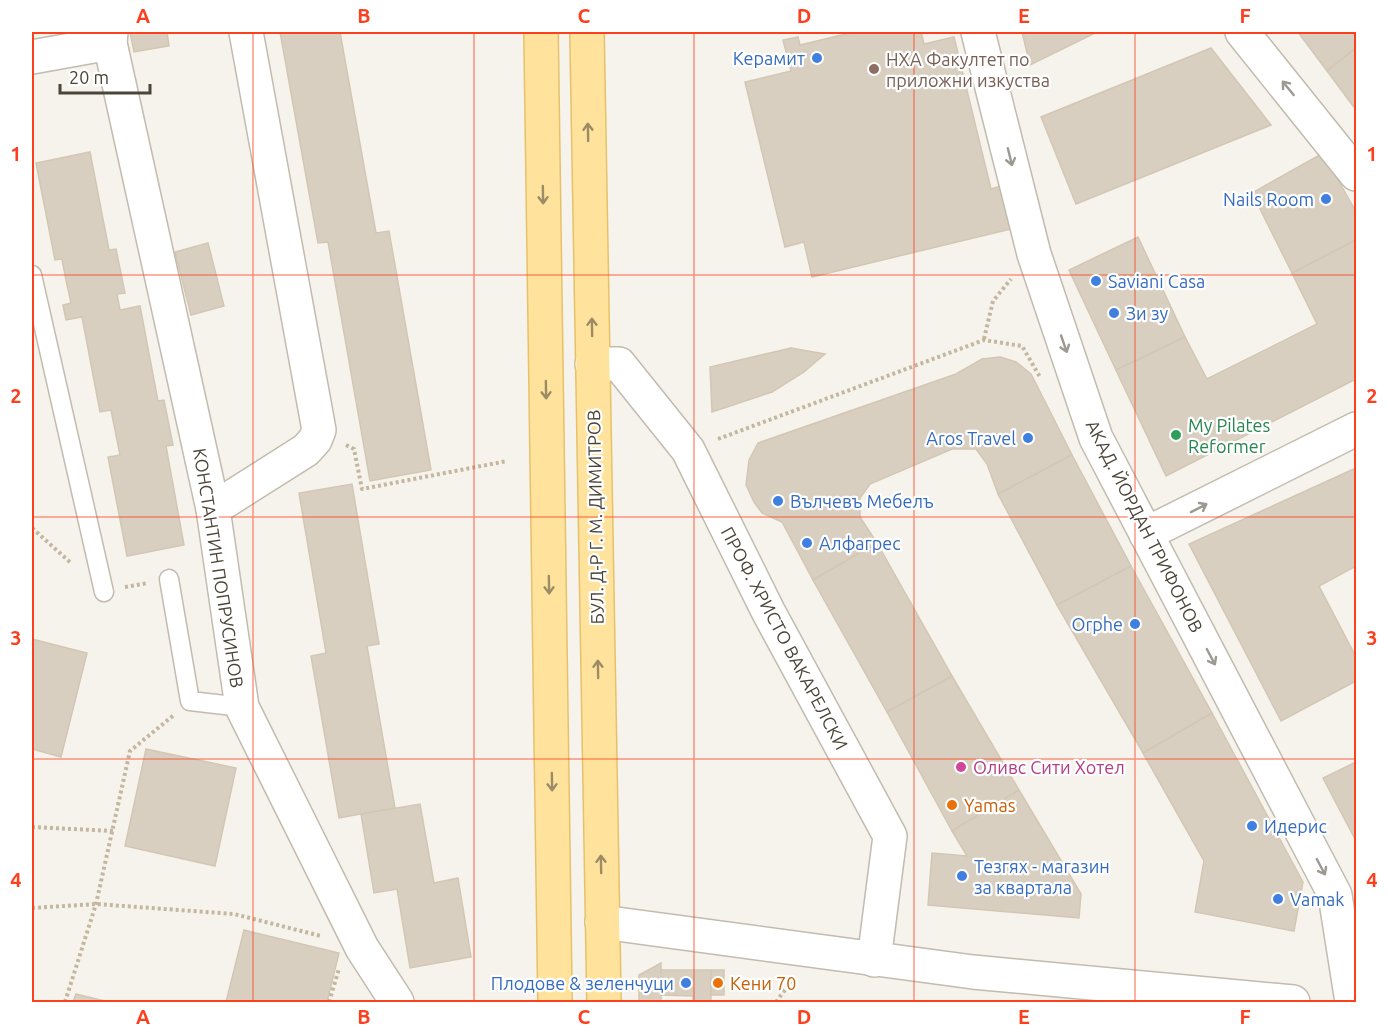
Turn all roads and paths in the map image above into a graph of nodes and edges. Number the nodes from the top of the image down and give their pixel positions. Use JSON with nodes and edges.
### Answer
{"nodes":[{"id":1,"x":246,"y":32,"type":"edge"},
{"id":2,"x":541,"y":32,"type":"edge"},
{"id":3,"x":591,"y":32,"type":"edge"},
{"id":4,"x":978,"y":32,"type":"edge"},
{"id":5,"x":1242,"y":32,"type":"edge"},
{"id":6,"x":111,"y":37,"type":"edge"},
{"id":7,"x":32,"y":57,"type":"edge"},
{"id":8,"x":1356,"y":174,"type":"edge"},
{"id":9,"x":1034,"y":254,"type":"junction"},
{"id":10,"x":32,"y":275,"type":"edge"},
{"id":11,"x":984,"y":340,"type":"junction"},
{"id":12,"x":592,"y":364,"type":"junction"},
{"id":13,"x":1042,"y":381,"type":"dead end"},
{"id":14,"x":1356,"y":429,"type":"edge"},
{"id":15,"x":319,"y":430,"type":"junction"},
{"id":16,"x":688,"y":450,"type":"junction"},
{"id":17,"x":507,"y":461,"type":"dead end"},
{"id":18,"x":213,"y":509,"type":"junction"},
{"id":19,"x":1146,"y":534,"type":"junction"},
{"id":20,"x":169,"y":579,"type":"dead end"},
{"id":21,"x":104,"y":592,"type":"dead end"},
{"id":22,"x":190,"y":701,"type":"junction"},
{"id":23,"x":242,"y":707,"type":"junction"},
{"id":24,"x":32,"y":827,"type":"edge"},
{"id":25,"x":112,"y":831,"type":"junction"},
{"id":26,"x":96,"y":904,"type":"junction"},
{"id":27,"x":32,"y":908,"type":"edge"},
{"id":28,"x":602,"y":922,"type":"junction"},
{"id":29,"x":326,"y":937,"type":"dead end"},
{"id":30,"x":874,"y":960,"type":"junction"},
{"id":31,"x":65,"y":1002,"type":"edge"},
{"id":32,"x":398,"y":1002,"type":"edge"},
{"id":33,"x":555,"y":1002,"type":"edge"},
{"id":34,"x":604,"y":1002,"type":"edge"},
{"id":35,"x":1293,"y":1002,"type":"edge"},
{"id":36,"x":1352,"y":1002,"type":"edge"}],
"edges":[{"from":1,"to":15,"type":"street"},
{"from":2,"to":33,"type":"main road","one_way":true},
{"from":12,"to":3,"type":"main road","name":"БУЛ. Д-Р Г. М. ДИМИТРОВ","one_way":true},
{"from":4,"to":9,"type":"street","name":"АКАД. ЙОРДАН ТРИФОНОВ","one_way":true},
{"from":8,"to":5,"type":"street","one_way":true},
{"from":6,"to":7,"type":"street"},
{"from":6,"to":18,"type":"street","name":"КОНСТАНТИН ПОПРУСИНОВ"},
{"from":9,"to":11,"type":"path"},
{"from":9,"to":19,"type":"street","name":"АКАД. ЙОРДАН ТРИФОНОВ","one_way":true},
{"from":10,"to":21,"type":"lane"},
{"from":11,"to":13,"type":"path"},
{"from":11,"to":16,"type":"path"},
{"from":12,"to":16,"type":"street","name":"ПРОФ. ХРИСТО ВАКАРЕЛСКИ"},
{"from":28,"to":12,"type":"main road","name":"БУЛ. Д-Р Г. М. ДИМИТРОВ","one_way":true},
{"from":19,"to":14,"type":"street","one_way":true},
{"from":15,"to":17,"type":"path"},
{"from":15,"to":18,"type":"street"},
{"from":16,"to":30,"type":"street","name":"ПРОФ. ХРИСТО ВАКАРЕЛСКИ"},
{"from":18,"to":23,"type":"street","name":"КОНСТАНТИН ПОПРУСИНОВ"},
{"from":19,"to":36,"type":"street","name":"АКАД. ЙОРДАН ТРИФОНОВ","one_way":true},
{"from":20,"to":22,"type":"lane"},
{"from":22,"to":23,"type":"lane"},
{"from":22,"to":25,"type":"path"},
{"from":23,"to":32,"type":"street","name":"КОНСТАНТИН ПОПРУСИНОВ"},
{"from":24,"to":25,"type":"path"},
{"from":25,"to":26,"type":"path"},
{"from":26,"to":27,"type":"path"},
{"from":26,"to":29,"type":"path"},
{"from":26,"to":31,"type":"path"},
{"from":28,"to":30,"type":"street"},
{"from":28,"to":34,"type":"main road","name":"БУЛ. Д-Р Г. М. ДИМИТРОВ"},
{"from":30,"to":35,"type":"street"}]}
